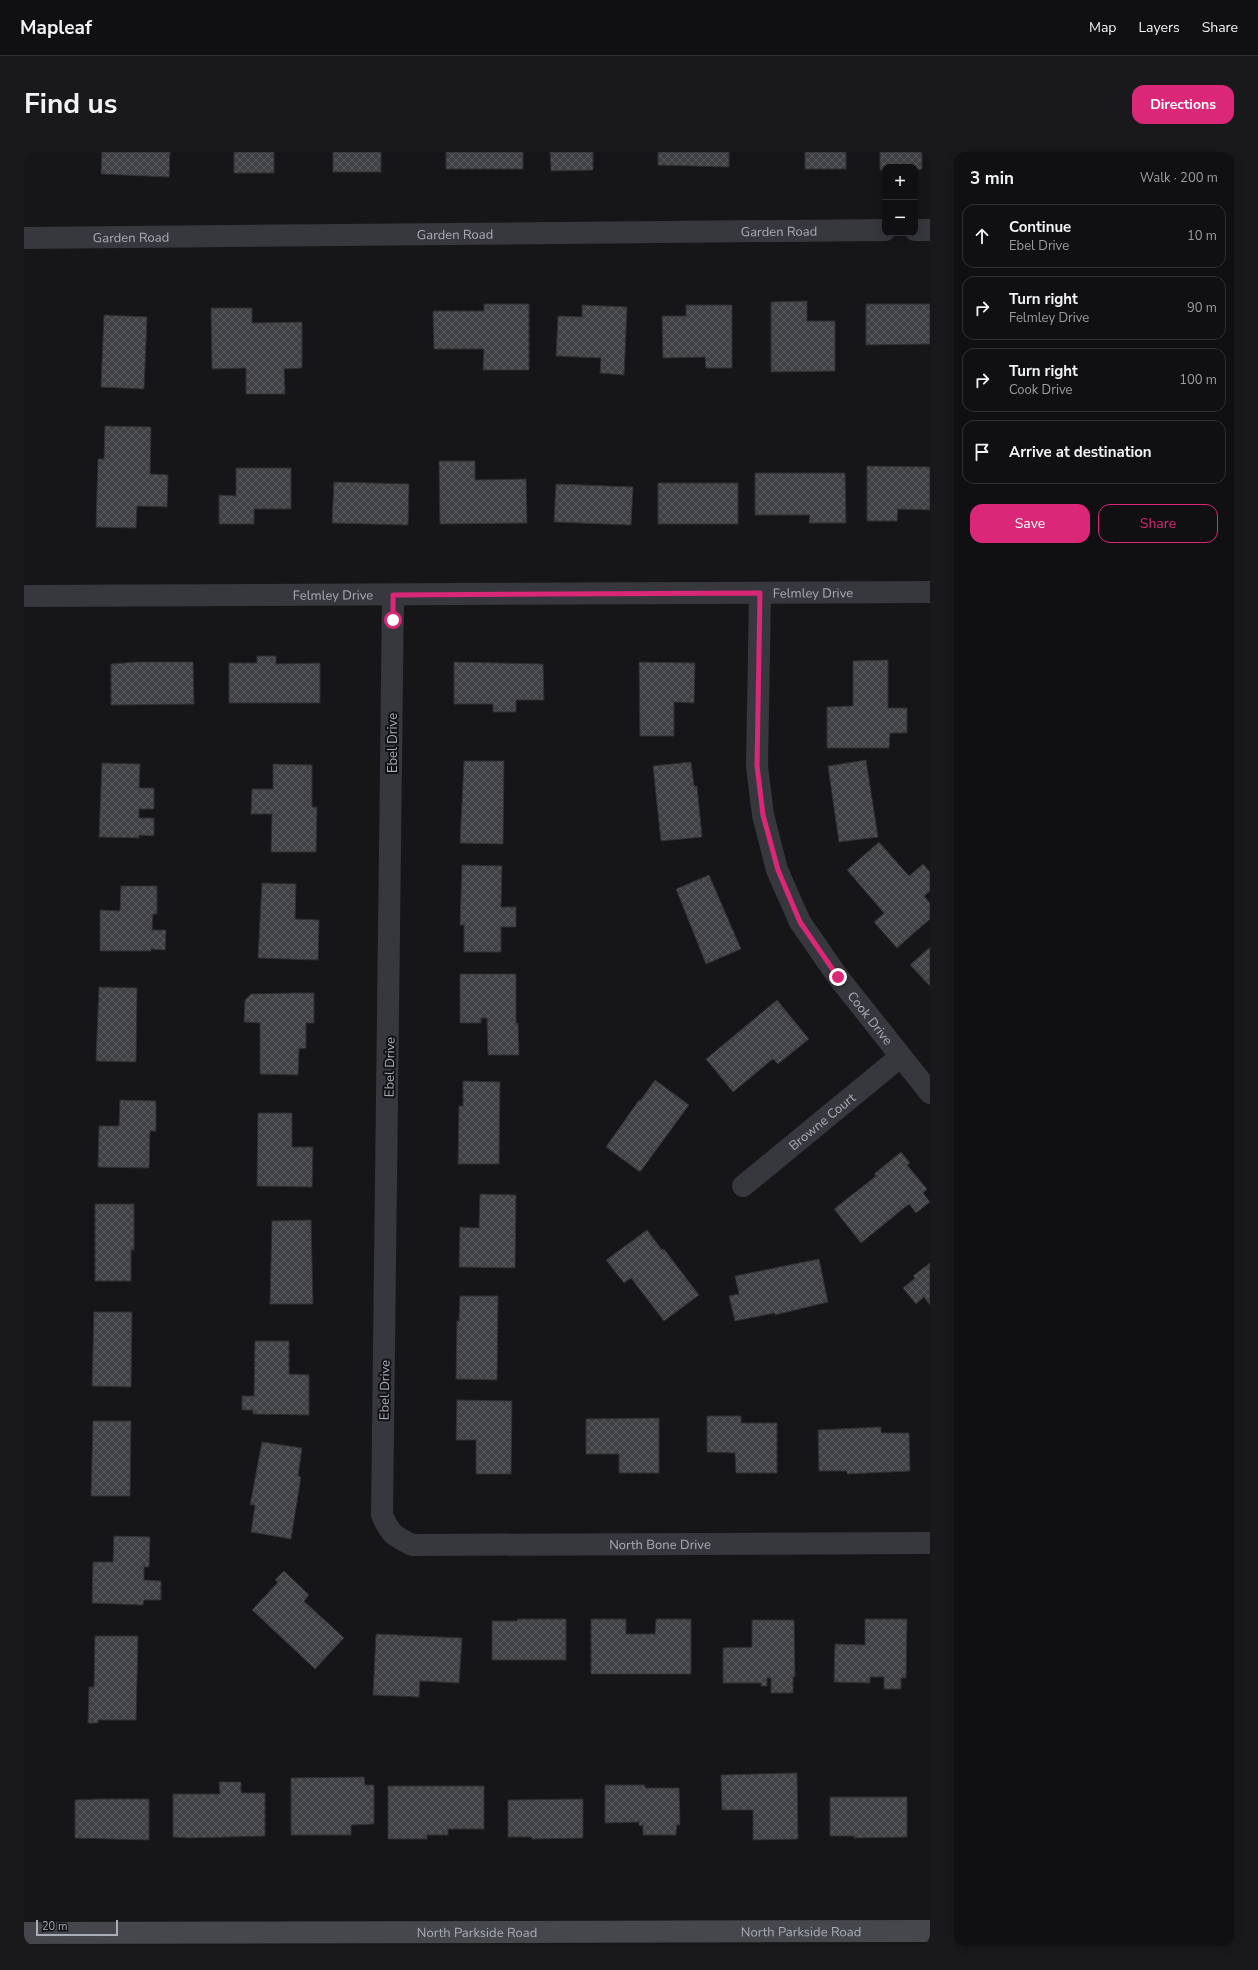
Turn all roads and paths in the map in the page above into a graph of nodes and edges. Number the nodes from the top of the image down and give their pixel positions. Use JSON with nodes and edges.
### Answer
{"nodes":[{"id":1,"x":882,"y":230,"type":"edge"},
{"id":2,"x":918,"y":230,"type":"edge"},
{"id":3,"x":930,"y":230,"type":"edge"},
{"id":4,"x":24,"y":238,"type":"edge"},
{"id":5,"x":930,"y":592,"type":"edge"},
{"id":6,"x":760,"y":593,"type":"junction"},
{"id":7,"x":393,"y":595,"type":"junction"},
{"id":8,"x":24,"y":596,"type":"edge"},
{"id":9,"x":900,"y":1057,"type":"junction"},
{"id":10,"x":930,"y":1093,"type":"edge"},
{"id":11,"x":743,"y":1186,"type":"dead end"},
{"id":12,"x":393,"y":1535,"type":"joint"},
{"id":13,"x":930,"y":1543,"type":"edge"},
{"id":14,"x":930,"y":1931,"type":"edge"},
{"id":15,"x":24,"y":1933,"type":"edge"}],
"edges":[{"from":1,"to":4,"type":"street","name":"Garden Road"},
{"from":2,"to":3,"type":"street"},
{"from":5,"to":6,"type":"street","name":"Felmley Drive"},
{"from":6,"to":7,"type":"street","name":"Felmley Drive"},
{"from":6,"to":9,"type":"street","name":"Cook Drive"},
{"from":7,"to":8,"type":"street","name":"Felmley Drive"},
{"from":7,"to":12,"type":"street","name":"Ebel Drive"},
{"from":9,"to":10,"type":"street","name":"Cook Drive"},
{"from":9,"to":11,"type":"street","name":"Browne Court"},
{"from":12,"to":13,"type":"street","name":"North Bone Drive"},
{"from":14,"to":15,"type":"street","name":"North Parkside Road"}]}
